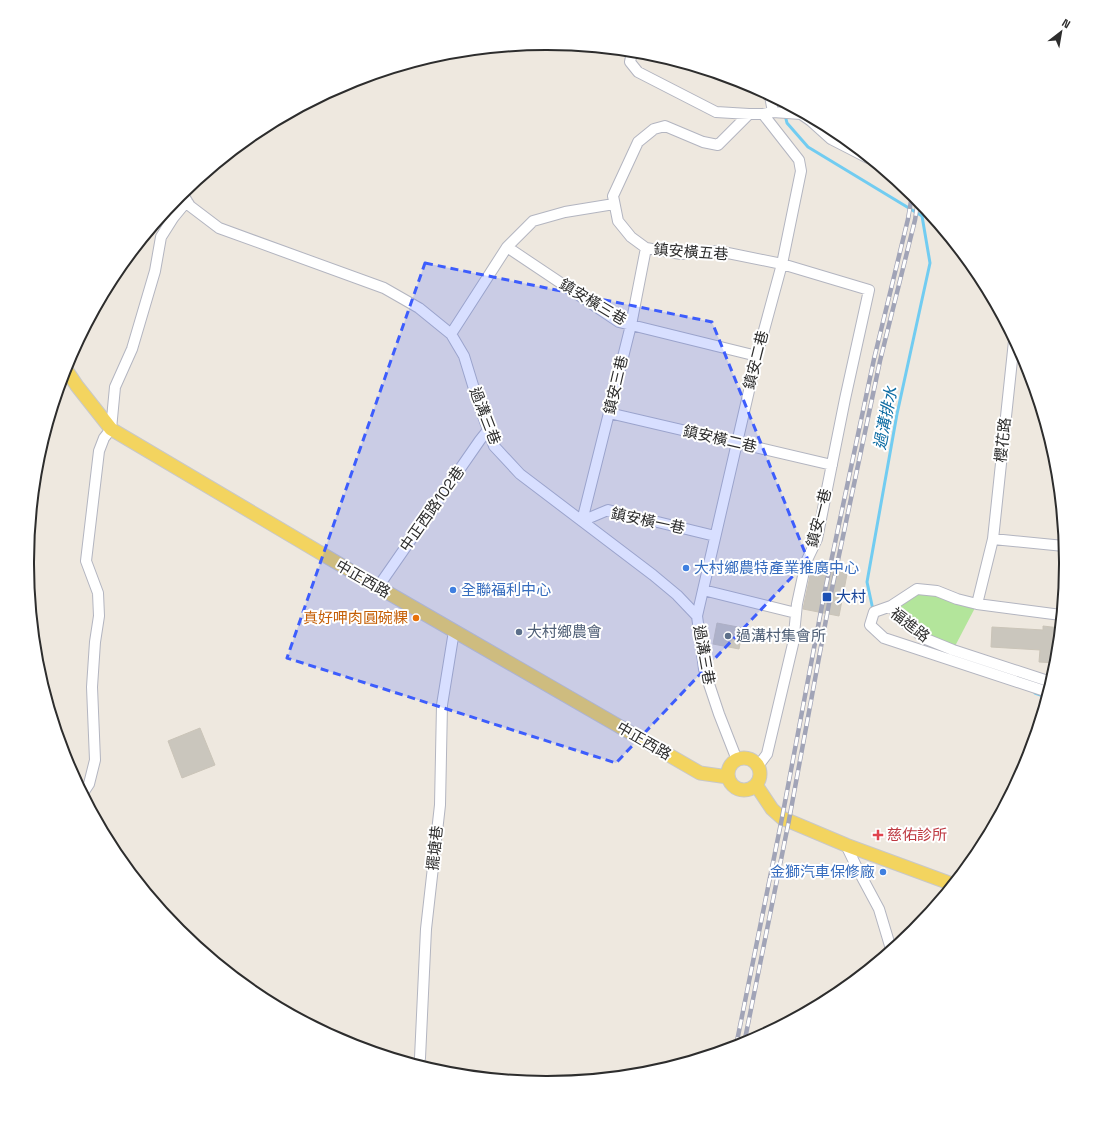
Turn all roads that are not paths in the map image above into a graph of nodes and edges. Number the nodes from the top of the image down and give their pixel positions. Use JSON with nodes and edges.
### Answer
{"nodes":[{"id":1,"x":631,"y":58,"type":"edge"},
{"id":2,"x":771,"y":102,"type":"edge"},
{"id":3,"x":773,"y":112,"type":"junction"},
{"id":4,"x":791,"y":113,"type":"edge"},
{"id":5,"x":750,"y":114,"type":"junction"},
{"id":6,"x":763,"y":114,"type":"junction"},
{"id":7,"x":186,"y":199,"type":"edge"},
{"id":8,"x":181,"y":204,"type":"edge"},
{"id":9,"x":614,"y":204,"type":"junction"},
{"id":10,"x":507,"y":247,"type":"junction"},
{"id":11,"x":646,"y":248,"type":"junction"},
{"id":12,"x":782,"y":264,"type":"junction"},
{"id":13,"x":869,"y":290,"type":"joint"},
{"id":14,"x":631,"y":325,"type":"junction"},
{"id":15,"x":451,"y":334,"type":"junction"},
{"id":16,"x":1013,"y":351,"type":"edge"},
{"id":17,"x":757,"y":356,"type":"junction"},
{"id":18,"x":70,"y":375,"type":"edge"},
{"id":19,"x":609,"y":413,"type":"junction"},
{"id":20,"x":111,"y":430,"type":"junction"},
{"id":21,"x":488,"y":430,"type":"junction"},
{"id":22,"x":737,"y":444,"type":"junction"},
{"id":23,"x":832,"y":465,"type":"junction"},
{"id":24,"x":582,"y":521,"type":"junction"},
{"id":25,"x":715,"y":536,"type":"junction"},
{"id":26,"x":992,"y":539,"type":"junction"},
{"id":27,"x":1058,"y":545,"type":"edge"},
{"id":28,"x":378,"y":588,"type":"junction"},
{"id":29,"x":703,"y":590,"type":"junction"},
{"id":30,"x":977,"y":604,"type":"junction"},
{"id":31,"x":891,"y":606,"type":"junction"},
{"id":32,"x":796,"y":613,"type":"junction"},
{"id":33,"x":1056,"y":614,"type":"edge"},
{"id":34,"x":697,"y":616,"type":"junction"},
{"id":35,"x":454,"y":631,"type":"junction"},
{"id":36,"x":1045,"y":680,"type":"edge"},
{"id":37,"x":1043,"y":690,"type":"edge"},
{"id":38,"x":737,"y":760,"type":"junction"},
{"id":39,"x":758,"y":766,"type":"junction"},
{"id":40,"x":728,"y":777,"type":"junction"},
{"id":41,"x":756,"y":785,"type":"junction"},
{"id":42,"x":86,"y":788,"type":"edge"},
{"id":43,"x":846,"y":845,"type":"junction"},
{"id":44,"x":947,"y":882,"type":"edge"},
{"id":45,"x":889,"y":943,"type":"edge"},
{"id":46,"x":420,"y":1059,"type":"edge"}],
"edges":[{"from":1,"to":5,"type":"street"},
{"from":2,"to":3,"type":"street"},
{"from":3,"to":4,"type":"street"},
{"from":3,"to":6,"type":"street"},
{"from":5,"to":6,"type":"street"},
{"from":5,"to":9,"type":"street","name":"鎮安橫五巷"},
{"from":6,"to":12,"type":"street","name":"鎮安二巷"},
{"from":7,"to":15,"type":"street","name":"過溝三巷"},
{"from":8,"to":20,"type":"street"},
{"from":9,"to":10,"type":"street"},
{"from":9,"to":11,"type":"street","name":"鎮安橫五巷"},
{"from":10,"to":14,"type":"street","name":"鎮安橫三巷"},
{"from":10,"to":15,"type":"street"},
{"from":11,"to":12,"type":"street","name":"鎮安橫五巷"},
{"from":11,"to":14,"type":"street","name":"鎮安三巷"},
{"from":12,"to":13,"type":"street","name":"鎮安橫五巷"},
{"from":12,"to":17,"type":"street","name":"鎮安二巷"},
{"from":13,"to":23,"type":"street","name":"鎮安一巷"},
{"from":14,"to":17,"type":"street","name":"鎮安橫三巷"},
{"from":14,"to":19,"type":"street","name":"鎮安三巷"},
{"from":15,"to":21,"type":"street","name":"過溝三巷"},
{"from":16,"to":26,"type":"street","name":"櫻花路"},
{"from":17,"to":22,"type":"street","name":"鎮安二巷"},
{"from":18,"to":20,"type":"main road","name":"中正西路"},
{"from":19,"to":22,"type":"street","name":"鎮安橫二巷"},
{"from":19,"to":24,"type":"street","name":"鎮安三巷"},
{"from":20,"to":28,"type":"main road","name":"中正西路"},
{"from":20,"to":42,"type":"street"},
{"from":21,"to":24,"type":"street","name":"過溝三巷"},
{"from":21,"to":28,"type":"street","name":"中正西路102巷"},
{"from":22,"to":23,"type":"street","name":"鎮安橫二巷"},
{"from":22,"to":25,"type":"street","name":"鎮安二巷"},
{"from":23,"to":32,"type":"street","name":"鎮安一巷"},
{"from":24,"to":25,"type":"street","name":"鎮安橫一巷"},
{"from":24,"to":34,"type":"street","name":"過溝三巷"},
{"from":25,"to":29,"type":"street","name":"鎮安二巷"},
{"from":26,"to":27,"type":"street"},
{"from":26,"to":30,"type":"street","name":"櫻花路"},
{"from":28,"to":35,"type":"main road","name":"中正西路"},
{"from":29,"to":32,"type":"street"},
{"from":29,"to":34,"type":"street","name":"鎮安二巷"},
{"from":30,"to":31,"type":"street"},
{"from":30,"to":33,"type":"street"},
{"from":31,"to":36,"type":"street","name":"福進路"},
{"from":31,"to":37,"type":"street","name":"福進路"},
{"from":32,"to":39,"type":"street","name":"鎮安一巷"},
{"from":34,"to":38,"type":"street","name":"過溝三巷"},
{"from":35,"to":40,"type":"main road","name":"中正西路"},
{"from":35,"to":46,"type":"street","name":"擺塘巷"},
{"from":38,"to":39,"type":"main road"},
{"from":38,"to":40,"type":"main road"},
{"from":39,"to":41,"type":"main road"},
{"from":40,"to":41,"type":"main road"},
{"from":41,"to":43,"type":"main road"},
{"from":43,"to":44,"type":"main road"},
{"from":43,"to":45,"type":"street"}]}
